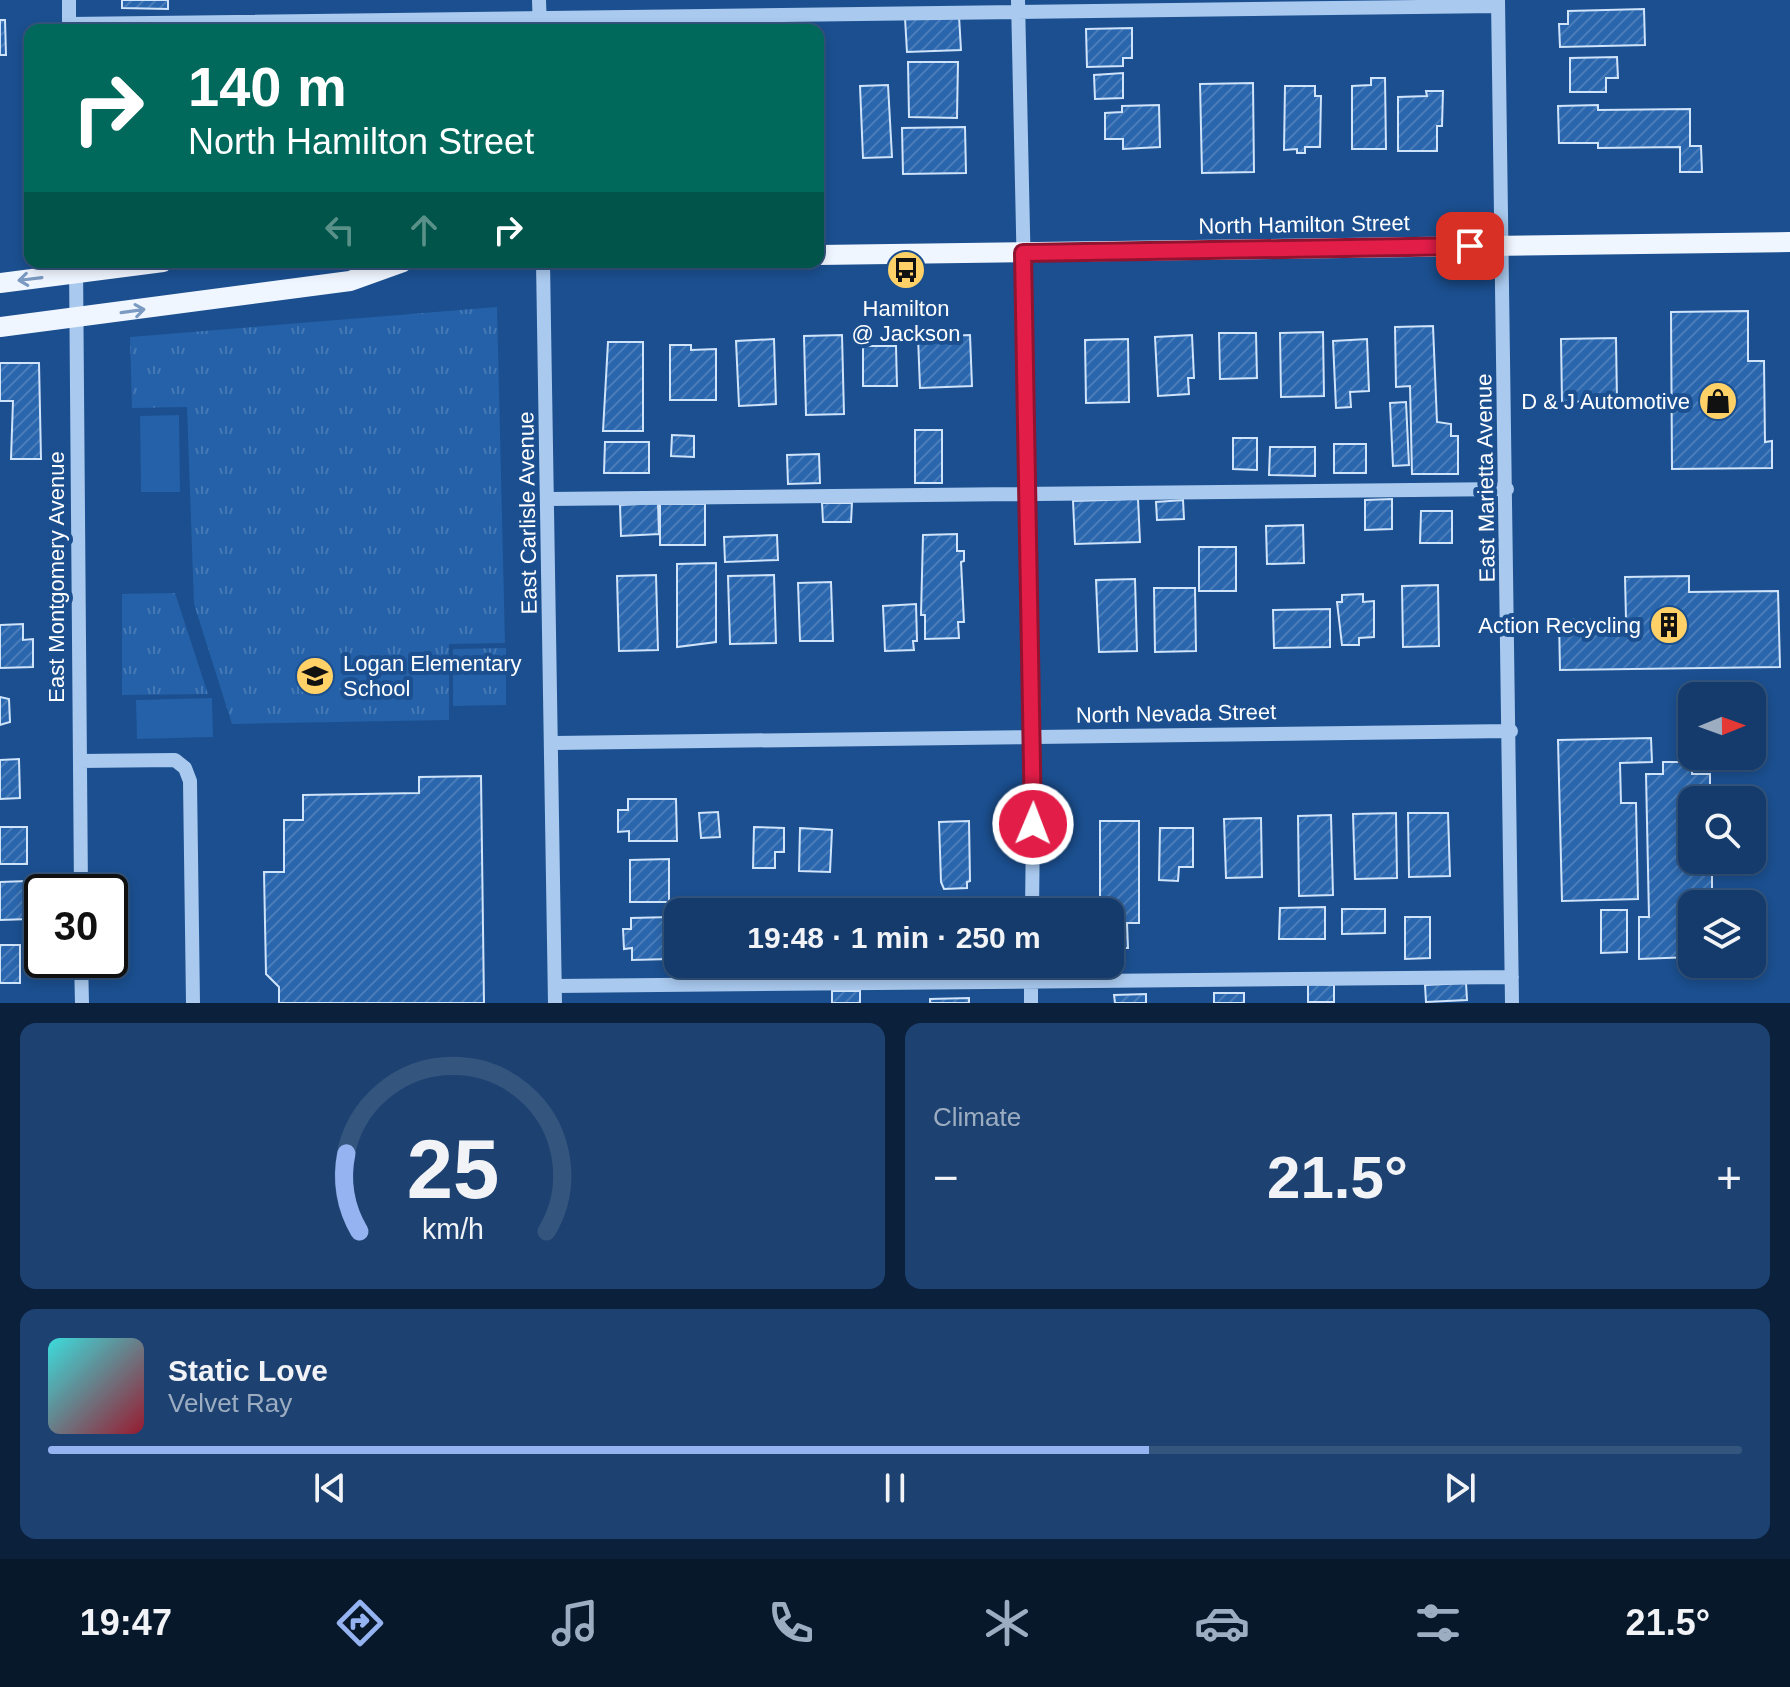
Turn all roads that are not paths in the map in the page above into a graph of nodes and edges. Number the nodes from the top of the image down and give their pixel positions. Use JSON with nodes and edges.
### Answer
{"nodes":[{"id":1,"x":69,"y":0,"type":"edge"},
{"id":2,"x":539,"y":0,"type":"edge"},
{"id":3,"x":1498,"y":3,"type":"edge"},
{"id":4,"x":1018,"y":6,"type":"edge"},
{"id":5,"x":69,"y":24,"type":"edge"},
{"id":6,"x":540,"y":24,"type":"edge"},
{"id":7,"x":1790,"y":242,"type":"edge"},
{"id":8,"x":1502,"y":245,"type":"junction"},
{"id":9,"x":1023,"y":253,"type":"junction"},
{"id":10,"x":824,"y":255,"type":"edge"},
{"id":11,"x":76,"y":268,"type":"edge"},
{"id":12,"x":386,"y":268,"type":"edge"},
{"id":13,"x":543,"y":268,"type":"edge"},
{"id":14,"x":0,"y":283,"type":"edge"},
{"id":15,"x":76,"y":318,"type":"junction"},
{"id":16,"x":0,"y":327,"type":"edge"},
{"id":17,"x":1507,"y":489,"type":"junction"},
{"id":18,"x":1029,"y":496,"type":"junction"},
{"id":19,"x":549,"y":499,"type":"junction"},
{"id":20,"x":1511,"y":731,"type":"junction"},
{"id":21,"x":1034,"y":737,"type":"junction"},
{"id":22,"x":554,"y":743,"type":"junction"},
{"id":23,"x":80,"y":761,"type":"junction"},
{"id":24,"x":81,"y":874,"type":"edge"},
{"id":25,"x":1032,"y":898,"type":"edge"},
{"id":26,"x":1512,"y":977,"type":"junction"},
{"id":27,"x":81,"y":978,"type":"edge"},
{"id":28,"x":1031,"y":978,"type":"edge"},
{"id":29,"x":1031,"y":983,"type":"junction"},
{"id":30,"x":555,"y":986,"type":"junction"},
{"id":31,"x":82,"y":1003,"type":"edge"},
{"id":32,"x":193,"y":1003,"type":"edge"},
{"id":33,"x":555,"y":1003,"type":"edge"},
{"id":34,"x":1031,"y":1003,"type":"edge"},
{"id":35,"x":1512,"y":1003,"type":"edge"}],
"edges":[{"from":1,"to":5,"type":"street"},
{"from":2,"to":6,"type":"street"},
{"from":3,"to":4,"type":"street"},
{"from":3,"to":8,"type":"street","name":"East Marietta Avenue"},
{"from":4,"to":6,"type":"street"},
{"from":4,"to":9,"type":"street"},
{"from":7,"to":8,"type":"main road","name":"North Hamilton Street"},
{"from":8,"to":9,"type":"main road","name":"North Hamilton Street"},
{"from":8,"to":17,"type":"street","name":"East Marietta Avenue"},
{"from":9,"to":10,"type":"main road","name":"North Hamilton Street"},
{"from":9,"to":18,"type":"street"},
{"from":11,"to":14,"type":"main road","one_way":true},
{"from":11,"to":15,"type":"street","name":"East Montgomery Avenue"},
{"from":15,"to":12,"type":"main road","one_way":true},
{"from":13,"to":19,"type":"street","name":"East Carlisle Avenue"},
{"from":15,"to":16,"type":"main road"},
{"from":15,"to":23,"type":"street","name":"East Montgomery Avenue"},
{"from":17,"to":18,"type":"street"},
{"from":17,"to":20,"type":"street","name":"East Marietta Avenue"},
{"from":18,"to":19,"type":"street"},
{"from":18,"to":21,"type":"street"},
{"from":19,"to":22,"type":"street","name":"East Carlisle Avenue"},
{"from":20,"to":21,"type":"street","name":"North Nevada Street"},
{"from":20,"to":26,"type":"street","name":"East Marietta Avenue"},
{"from":21,"to":22,"type":"street","name":"North Nevada Street"},
{"from":21,"to":25,"type":"street"},
{"from":22,"to":30,"type":"street","name":"East Carlisle Avenue"},
{"from":23,"to":24,"type":"street","name":"East Montgomery Avenue"},
{"from":23,"to":32,"type":"street"},
{"from":26,"to":29,"type":"street"},
{"from":26,"to":35,"type":"street","name":"East Marietta Avenue"},
{"from":27,"to":31,"type":"street"},
{"from":28,"to":29,"type":"street"},
{"from":29,"to":30,"type":"street"},
{"from":29,"to":34,"type":"street"},
{"from":30,"to":33,"type":"street","name":"East Carlisle Avenue"}]}
